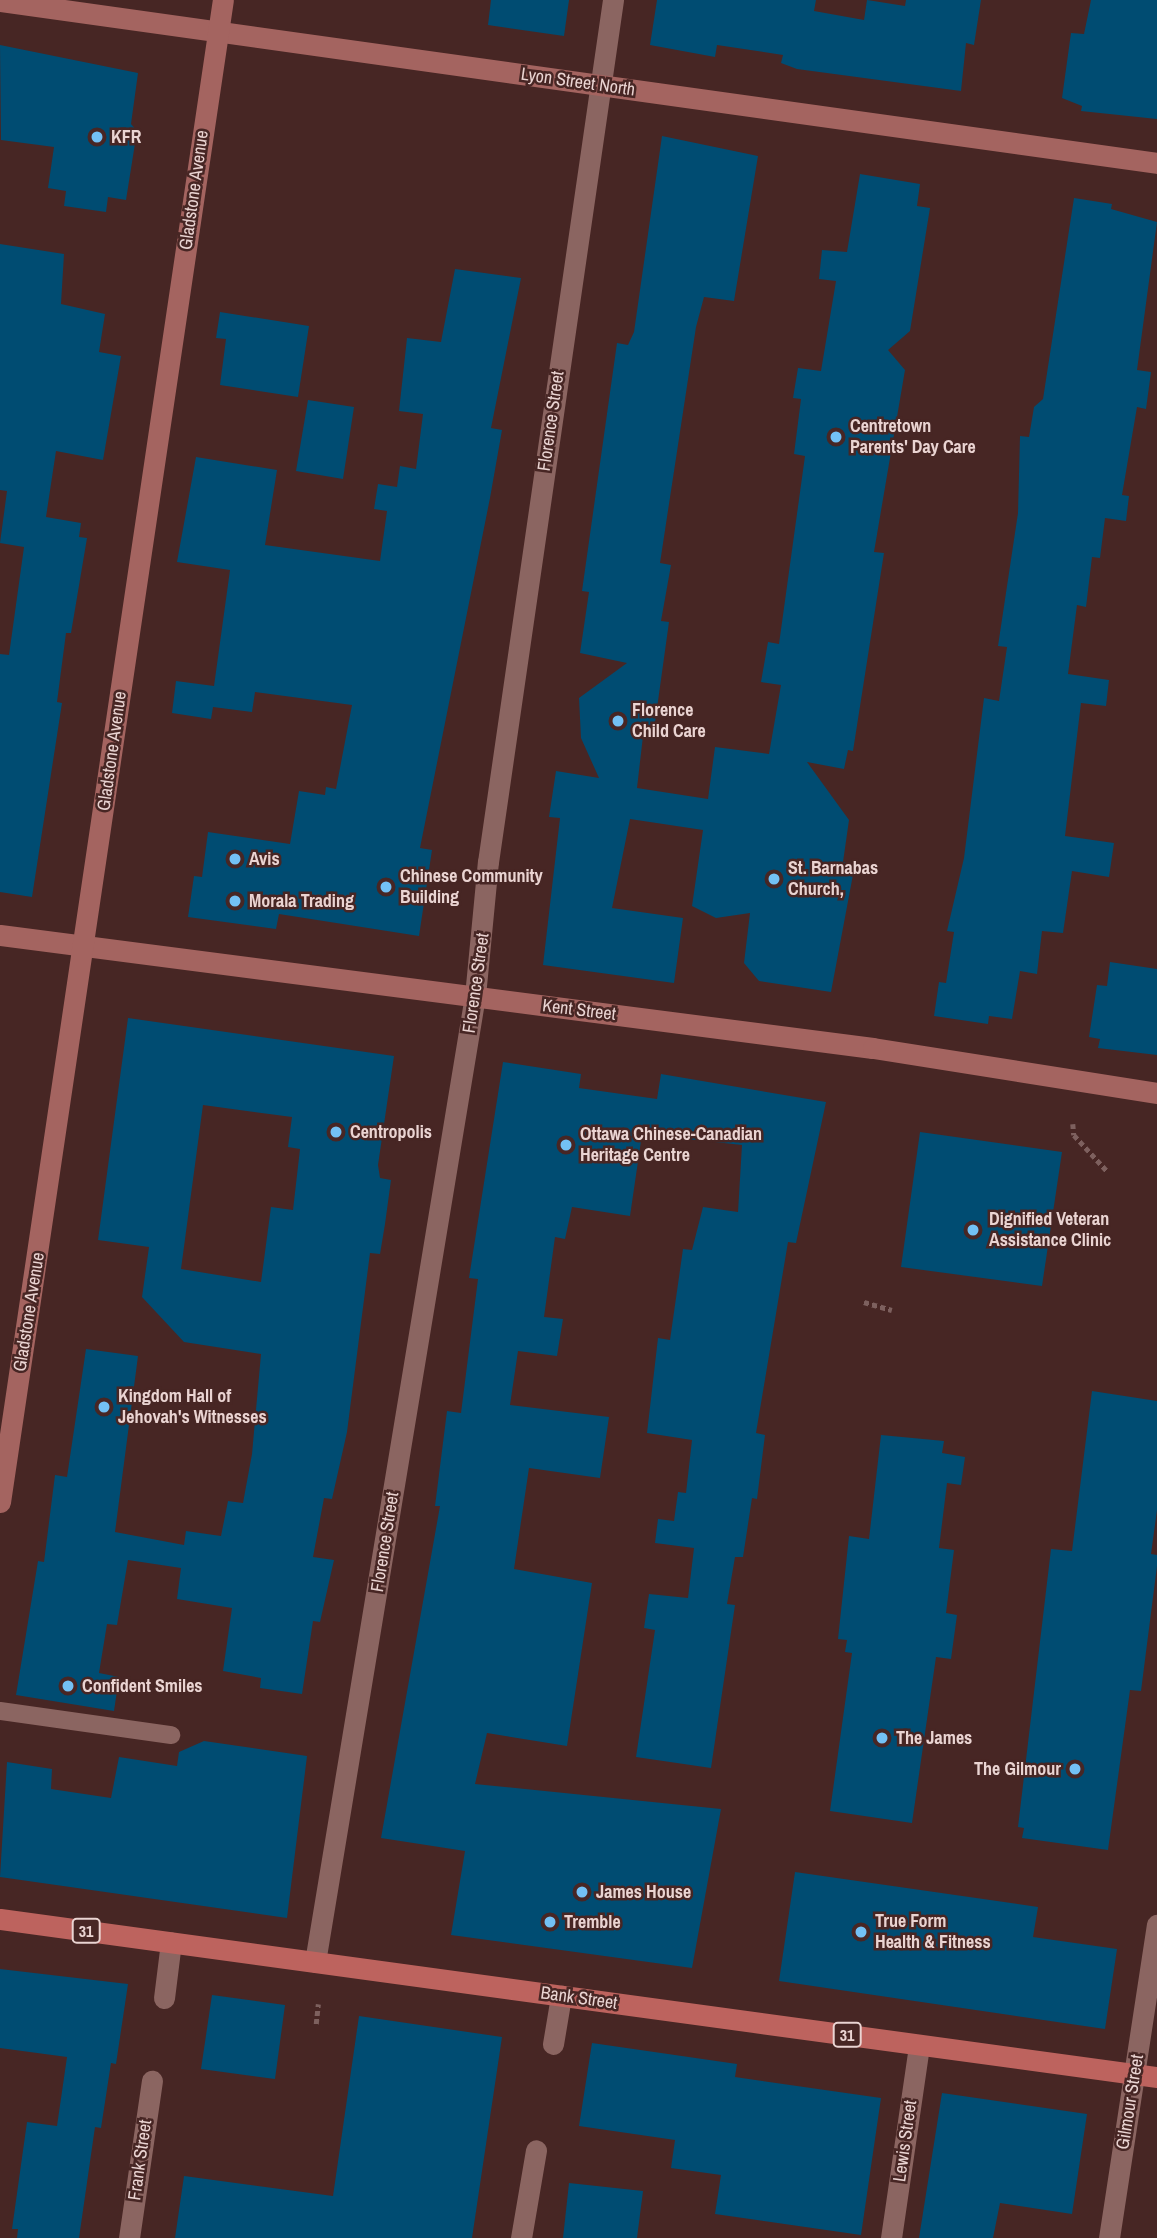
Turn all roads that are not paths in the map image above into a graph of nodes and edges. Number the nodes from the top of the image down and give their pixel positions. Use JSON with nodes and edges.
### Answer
{"nodes":[{"id":1,"x":223,"y":0,"type":"edge"},
{"id":2,"x":613,"y":0,"type":"edge"},
{"id":3,"x":0,"y":1,"type":"edge"},
{"id":4,"x":219,"y":32,"type":"junction"},
{"id":5,"x":599,"y":85,"type":"junction"},
{"id":6,"x":1157,"y":163,"type":"edge"},
{"id":7,"x":0,"y":935,"type":"edge"},
{"id":8,"x":84,"y":946,"type":"junction"},
{"id":9,"x":475,"y":996,"type":"junction"},
{"id":10,"x":1157,"y":1093,"type":"edge"},
{"id":11,"x":0,"y":1502,"type":"edge"},
{"id":12,"x":0,"y":1710,"type":"edge"},
{"id":13,"x":171,"y":1735,"type":"dead end"},
{"id":14,"x":0,"y":1919,"type":"edge"},
{"id":15,"x":1157,"y":1925,"type":"edge"},
{"id":16,"x":172,"y":1942,"type":"junction"},
{"id":17,"x":315,"y":1962,"type":"junction"},
{"id":18,"x":561,"y":1996,"type":"junction"},
{"id":19,"x":164,"y":1998,"type":"dead end"},
{"id":20,"x":553,"y":2044,"type":"dead end"},
{"id":21,"x":919,"y":2045,"type":"junction"},
{"id":22,"x":1134,"y":2073,"type":"junction"},
{"id":23,"x":1157,"y":2077,"type":"edge"},
{"id":24,"x":152,"y":2081,"type":"dead end"},
{"id":25,"x":536,"y":2150,"type":"dead end"},
{"id":26,"x":129,"y":2238,"type":"edge"},
{"id":27,"x":521,"y":2238,"type":"edge"},
{"id":28,"x":891,"y":2238,"type":"edge"},
{"id":29,"x":1109,"y":2238,"type":"edge"}],
"edges":[{"from":1,"to":4,"type":"main road","name":"Gladstone Avenue"},
{"from":2,"to":5,"type":"street","name":"Florence Street"},
{"from":3,"to":4,"type":"main road","name":"Lyon Street North"},
{"from":4,"to":5,"type":"main road","name":"Lyon Street North"},
{"from":4,"to":8,"type":"main road","name":"Gladstone Avenue"},
{"from":5,"to":6,"type":"main road","name":"Lyon Street North"},
{"from":5,"to":9,"type":"street","name":"Florence Street"},
{"from":7,"to":8,"type":"main road","name":"Kent Street"},
{"from":8,"to":9,"type":"main road","name":"Kent Street"},
{"from":8,"to":11,"type":"main road","name":"Gladstone Avenue"},
{"from":9,"to":10,"type":"main road","name":"Kent Street"},
{"from":9,"to":17,"type":"street","name":"Florence Street"},
{"from":12,"to":13,"type":"lane"},
{"from":14,"to":16,"type":"main road","name":"Bank Street","number":"31"},
{"from":15,"to":22,"type":"street","name":"Gilmour Street"},
{"from":16,"to":17,"type":"main road","name":"Bank Street","number":"31"},
{"from":16,"to":19,"type":"street"},
{"from":17,"to":18,"type":"main road","name":"Bank Street","number":"31"},
{"from":18,"to":20,"type":"street"},
{"from":18,"to":21,"type":"main road","name":"Bank Street","number":"31"},
{"from":21,"to":22,"type":"main road","name":"Bank Street","number":"31"},
{"from":21,"to":28,"type":"street","name":"Lewis Street"},
{"from":22,"to":23,"type":"main road","name":"Bank Street","number":"31"},
{"from":22,"to":29,"type":"street","name":"Gilmour Street"},
{"from":24,"to":26,"type":"street","name":"Frank Street"},
{"from":25,"to":27,"type":"street"}]}
